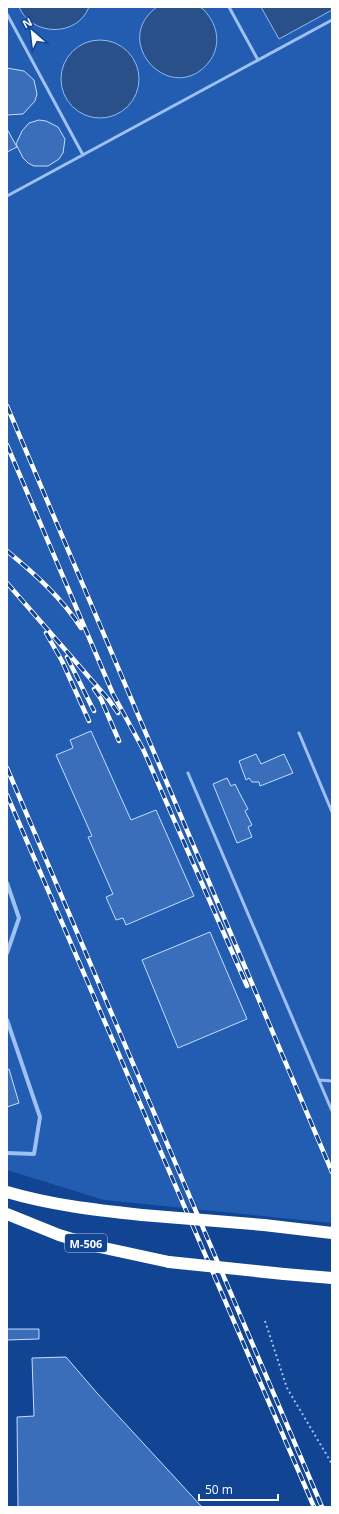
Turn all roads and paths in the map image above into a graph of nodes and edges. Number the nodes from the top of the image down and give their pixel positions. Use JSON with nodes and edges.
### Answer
{"nodes":[{"id":1,"x":229,"y":7,"type":"edge"},
{"id":2,"x":7,"y":14,"type":"edge"},
{"id":3,"x":332,"y":20,"type":"edge"},
{"id":4,"x":258,"y":60,"type":"junction"},
{"id":5,"x":83,"y":155,"type":"junction"},
{"id":6,"x":7,"y":196,"type":"edge"},
{"id":7,"x":298,"y":734,"type":"dead end"},
{"id":8,"x":188,"y":772,"type":"dead end"},
{"id":9,"x":332,"y":812,"type":"edge"},
{"id":10,"x":7,"y":883,"type":"edge"},
{"id":11,"x":7,"y":953,"type":"edge"},
{"id":12,"x":7,"y":1020,"type":"edge"},
{"id":13,"x":319,"y":1080,"type":"junction"},
{"id":14,"x":332,"y":1081,"type":"edge"},
{"id":15,"x":332,"y":1111,"type":"edge"},
{"id":16,"x":7,"y":1153,"type":"edge"},
{"id":17,"x":7,"y":1192,"type":"edge"},
{"id":18,"x":7,"y":1214,"type":"edge"},
{"id":19,"x":332,"y":1233,"type":"edge"},
{"id":20,"x":332,"y":1278,"type":"edge"},
{"id":21,"x":265,"y":1321,"type":"dead end"},
{"id":22,"x":332,"y":1464,"type":"edge"}],
"edges":[{"from":1,"to":4,"type":"lane"},
{"from":2,"to":5,"type":"lane"},
{"from":3,"to":4,"type":"lane"},
{"from":4,"to":5,"type":"lane"},
{"from":5,"to":6,"type":"lane"},
{"from":7,"to":9,"type":"lane"},
{"from":8,"to":13,"type":"lane"},
{"from":10,"to":11,"type":"street"},
{"from":12,"to":16,"type":"street"},
{"from":13,"to":14,"type":"lane"},
{"from":13,"to":15,"type":"lane"},
{"from":17,"to":19,"type":"highway","bridge":true},
{"from":18,"to":20,"type":"highway","number":"M-506","bridge":true},
{"from":21,"to":22,"type":"path"}]}
